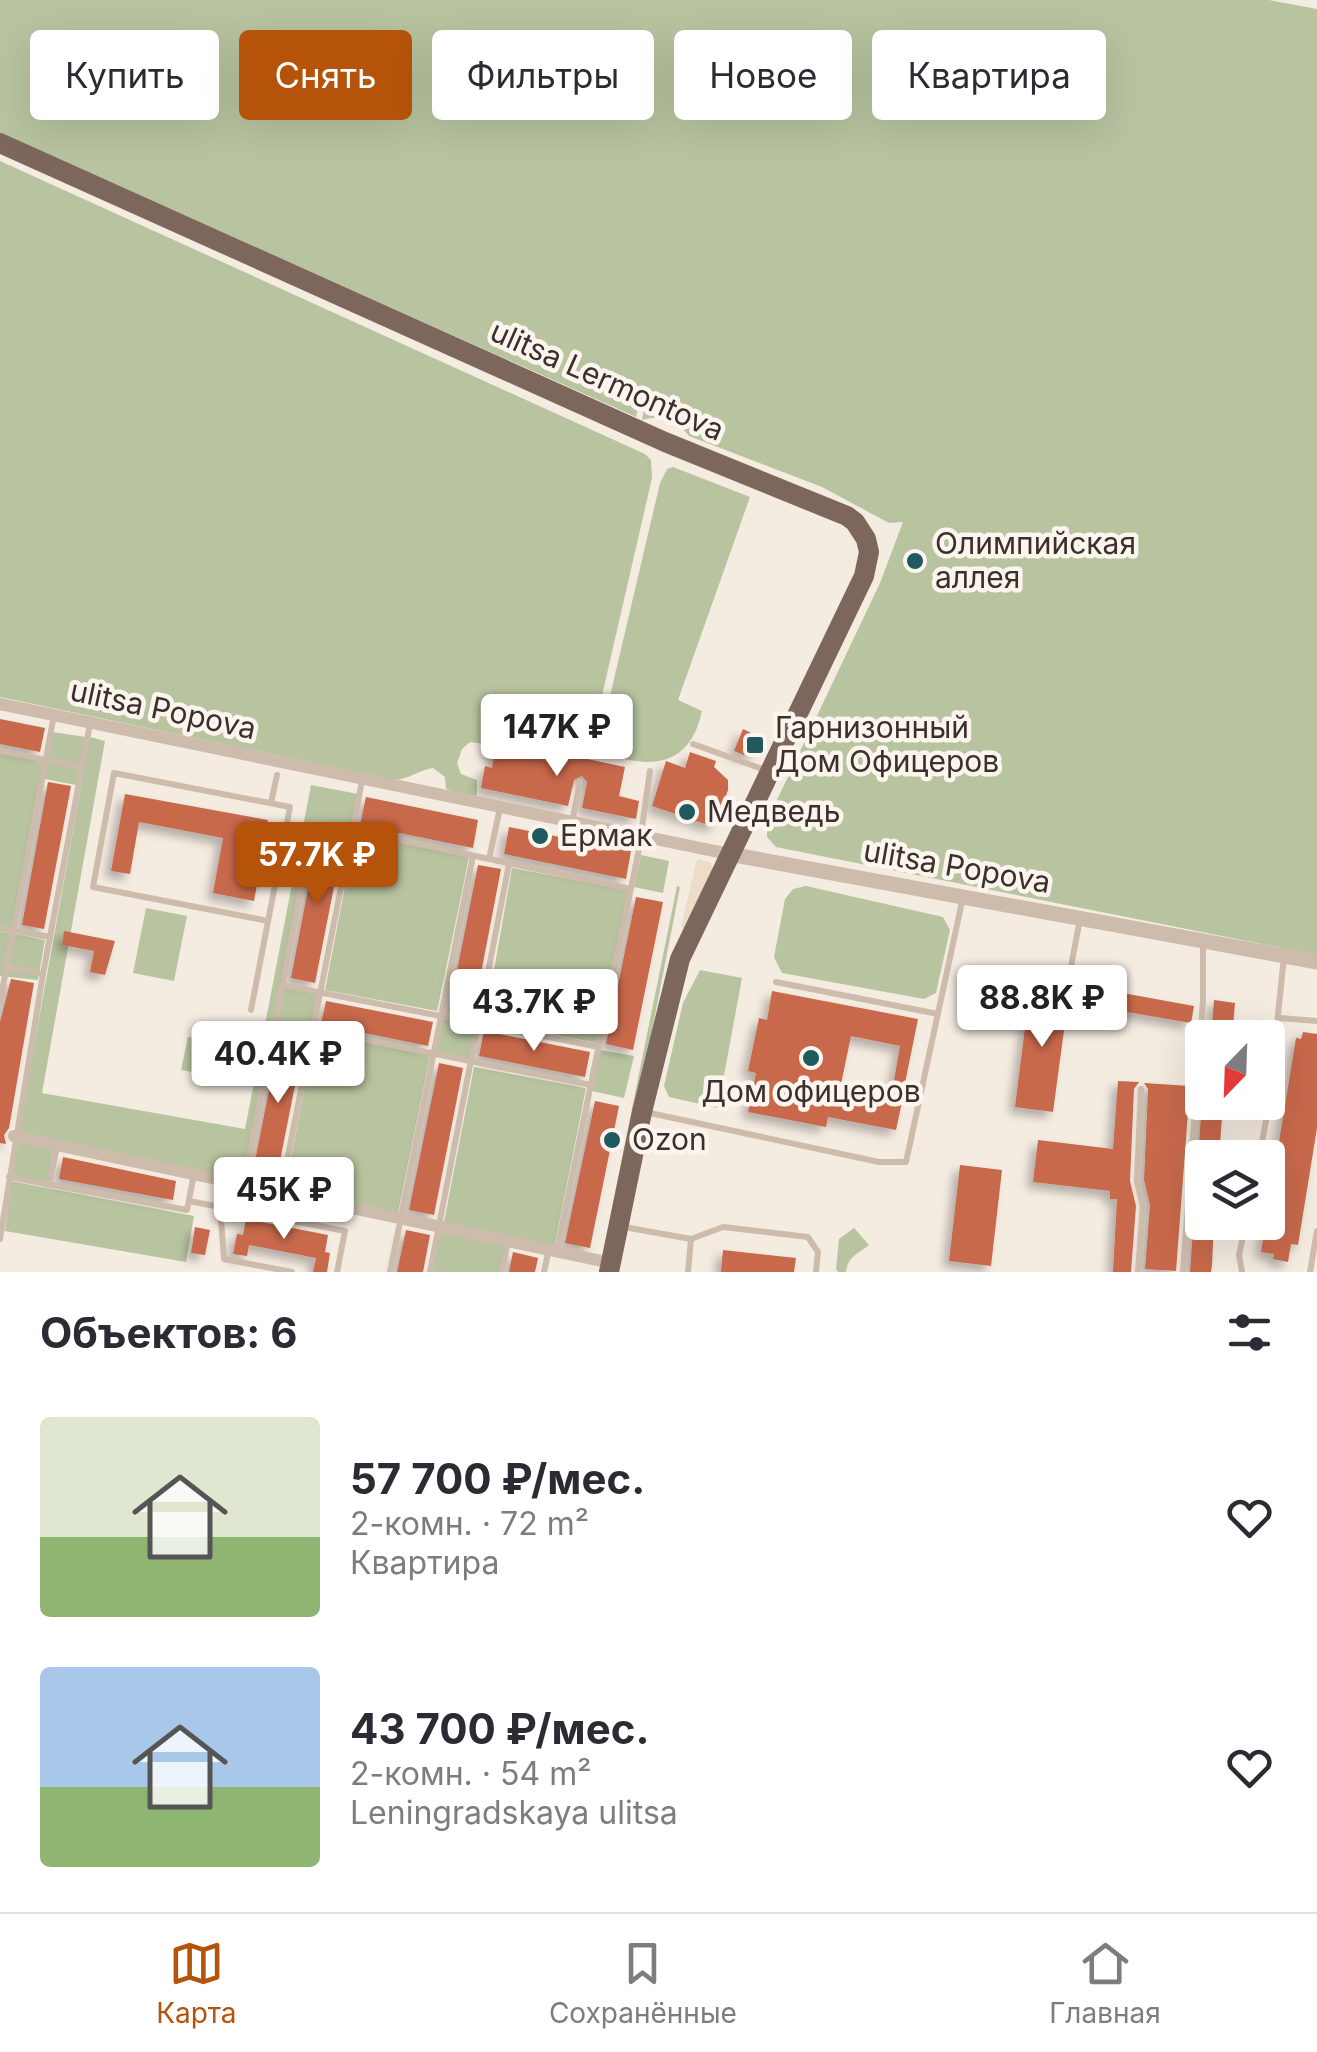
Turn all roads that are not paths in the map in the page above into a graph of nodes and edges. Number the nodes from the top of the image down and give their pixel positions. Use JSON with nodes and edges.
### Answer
{"nodes":[{"id":1,"x":0,"y":143,"type":"edge"},
{"id":2,"x":0,"y":704,"type":"edge"},
{"id":3,"x":54,"y":715,"type":"junction"},
{"id":4,"x":90,"y":722,"type":"junction"},
{"id":5,"x":693,"y":744,"type":"dead end"},
{"id":6,"x":0,"y":751,"type":"edge"},
{"id":7,"x":45,"y":760,"type":"junction"},
{"id":8,"x":82,"y":767,"type":"junction"},
{"id":9,"x":650,"y":771,"type":"dead end"},
{"id":10,"x":769,"y":771,"type":"junction"},
{"id":11,"x":277,"y":775,"type":"dead end"},
{"id":12,"x":362,"y":780,"type":"junction"},
{"id":13,"x":580,"y":782,"type":"dead end"},
{"id":14,"x":271,"y":804,"type":"junction"},
{"id":15,"x":500,"y":808,"type":"junction"},
{"id":16,"x":572,"y":823,"type":"junction"},
{"id":17,"x":352,"y":829,"type":"junction"},
{"id":18,"x":641,"y":838,"type":"junction"},
{"id":19,"x":729,"y":854,"type":"junction"},
{"id":20,"x":472,"y":856,"type":"junction"},
{"id":21,"x":489,"y":860,"type":"junction"},
{"id":22,"x":509,"y":864,"type":"junction"},
{"id":23,"x":630,"y":890,"type":"junction"},
{"id":24,"x":964,"y":896,"type":"junction"},
{"id":25,"x":1080,"y":918,"type":"junction"},
{"id":26,"x":268,"y":920,"type":"junction"},
{"id":27,"x":0,"y":928,"type":"edge"},
{"id":28,"x":14,"y":930,"type":"junction"},
{"id":29,"x":50,"y":937,"type":"junction"},
{"id":30,"x":1204,"y":940,"type":"junction"},
{"id":31,"x":1284,"y":956,"type":"junction"},
{"id":32,"x":1317,"y":962,"type":"edge"},
{"id":33,"x":6,"y":967,"type":"junction"},
{"id":34,"x":1070,"y":972,"type":"dead end"},
{"id":35,"x":42,"y":974,"type":"junction"},
{"id":36,"x":776,"y":982,"type":"dead end"},
{"id":37,"x":282,"y":984,"type":"junction"},
{"id":38,"x":320,"y":992,"type":"junction"},
{"id":39,"x":0,"y":1002,"type":"edge"},
{"id":40,"x":251,"y":1010,"type":"dead end"},
{"id":41,"x":938,"y":1014,"type":"junction"},
{"id":42,"x":440,"y":1016,"type":"junction"},
{"id":43,"x":1280,"y":1018,"type":"junction"},
{"id":44,"x":1317,"y":1021,"type":"edge"},
{"id":45,"x":275,"y":1022,"type":"junction"},
{"id":46,"x":478,"y":1023,"type":"junction"},
{"id":47,"x":312,"y":1030,"type":"junction"},
{"id":48,"x":598,"y":1047,"type":"junction"},
{"id":49,"x":433,"y":1054,"type":"junction"},
{"id":50,"x":470,"y":1062,"type":"junction"},
{"id":51,"x":591,"y":1085,"type":"junction"},
{"id":52,"x":870,"y":1088,"type":"dead end"},
{"id":53,"x":1142,"y":1089,"type":"dead end"},
{"id":54,"x":920,"y":1099,"type":"junction"},
{"id":55,"x":642,"y":1112,"type":"junction"},
{"id":56,"x":0,"y":1131,"type":"edge"},
{"id":57,"x":14,"y":1136,"type":"junction"},
{"id":58,"x":1261,"y":1140,"type":"edge"},
{"id":59,"x":57,"y":1146,"type":"junction"},
{"id":60,"x":194,"y":1173,"type":"junction"},
{"id":61,"x":9,"y":1177,"type":"junction"},
{"id":62,"x":244,"y":1182,"type":"junction"},
{"id":63,"x":50,"y":1184,"type":"junction"},
{"id":64,"x":281,"y":1191,"type":"junction"},
{"id":65,"x":189,"y":1201,"type":"junction"},
{"id":66,"x":2,"y":1203,"type":"edge"},
{"id":67,"x":220,"y":1207,"type":"junction"},
{"id":68,"x":401,"y":1216,"type":"junction"},
{"id":69,"x":439,"y":1225,"type":"junction"},
{"id":70,"x":618,"y":1226,"type":"junction"},
{"id":71,"x":1317,"y":1232,"type":"edge"},
{"id":72,"x":0,"y":1239,"type":"edge"},
{"id":73,"x":691,"y":1239,"type":"junction"},
{"id":74,"x":508,"y":1240,"type":"junction"},
{"id":75,"x":1243,"y":1240,"type":"edge"},
{"id":76,"x":553,"y":1250,"type":"junction"},
{"id":77,"x":610,"y":1267,"type":"edge"},
{"id":78,"x":292,"y":1272,"type":"edge"},
{"id":79,"x":337,"y":1272,"type":"edge"},
{"id":80,"x":390,"y":1272,"type":"edge"},
{"id":81,"x":430,"y":1272,"type":"edge"},
{"id":82,"x":502,"y":1272,"type":"edge"},
{"id":83,"x":544,"y":1272,"type":"edge"},
{"id":84,"x":688,"y":1272,"type":"edge"},
{"id":85,"x":816,"y":1272,"type":"edge"},
{"id":86,"x":1138,"y":1272,"type":"edge"},
{"id":87,"x":1183,"y":1272,"type":"edge"},
{"id":88,"x":1242,"y":1272,"type":"edge"},
{"id":89,"x":1310,"y":1272,"type":"edge"}],
"edges":[{"from":1,"to":10,"type":"main road","name":"ulitsa Lermontova"},
{"from":2,"to":3,"type":"street","name":"ulitsa Popova"},
{"from":3,"to":4,"type":"street","name":"ulitsa Popova"},
{"from":3,"to":7,"type":"lane"},
{"from":4,"to":8,"type":"lane"},
{"from":4,"to":12,"type":"street","name":"ulitsa Popova"},
{"from":5,"to":10,"type":"lane"},
{"from":6,"to":7,"type":"lane"},
{"from":7,"to":8,"type":"lane"},
{"from":7,"to":28,"type":"lane"},
{"from":8,"to":29,"type":"lane"},
{"from":9,"to":18,"type":"lane"},
{"from":10,"to":19,"type":"main road","name":"ulitsa Lermontova"},
{"from":11,"to":14,"type":"lane"},
{"from":12,"to":15,"type":"street","name":"ulitsa Popova"},
{"from":12,"to":17,"type":"lane"},
{"from":13,"to":16,"type":"lane"},
{"from":14,"to":26,"type":"lane"},
{"from":14,"to":26,"type":"lane"},
{"from":15,"to":16,"type":"street","name":"ulitsa Popova"},
{"from":15,"to":21,"type":"lane"},
{"from":16,"to":18,"type":"street","name":"ulitsa Popova"},
{"from":17,"to":20,"type":"lane"},
{"from":17,"to":37,"type":"lane"},
{"from":17,"to":38,"type":"lane"},
{"from":18,"to":19,"type":"street","name":"ulitsa Popova"},
{"from":18,"to":23,"type":"lane"},
{"from":19,"to":24,"type":"street","name":"ulitsa Popova"},
{"from":19,"to":55,"type":"main road","name":"ulitsa Lermontova"},
{"from":20,"to":21,"type":"lane"},
{"from":20,"to":42,"type":"lane"},
{"from":21,"to":22,"type":"lane"},
{"from":22,"to":23,"type":"lane"},
{"from":22,"to":46,"type":"lane"},
{"from":23,"to":48,"type":"lane"},
{"from":24,"to":25,"type":"street","name":"ulitsa Popova"},
{"from":24,"to":41,"type":"lane"},
{"from":25,"to":30,"type":"street","name":"ulitsa Popova"},
{"from":25,"to":34,"type":"lane"},
{"from":26,"to":40,"type":"lane"},
{"from":27,"to":28,"type":"lane"},
{"from":28,"to":29,"type":"lane"},
{"from":28,"to":33,"type":"lane"},
{"from":29,"to":35,"type":"lane"},
{"from":30,"to":31,"type":"street","name":"ulitsa Popova"},
{"from":30,"to":87,"type":"lane"},
{"from":31,"to":32,"type":"street","name":"ulitsa Popova"},
{"from":31,"to":43,"type":"lane"},
{"from":33,"to":35,"type":"lane"},
{"from":33,"to":39,"type":"lane"},
{"from":35,"to":57,"type":"lane"},
{"from":36,"to":41,"type":"lane"},
{"from":37,"to":38,"type":"lane"},
{"from":37,"to":45,"type":"lane"},
{"from":38,"to":42,"type":"lane"},
{"from":38,"to":47,"type":"lane"},
{"from":41,"to":54,"type":"lane"},
{"from":42,"to":46,"type":"lane"},
{"from":42,"to":49,"type":"lane"},
{"from":43,"to":44,"type":"lane"},
{"from":43,"to":58,"type":"lane"},
{"from":45,"to":47,"type":"lane"},
{"from":45,"to":62,"type":"lane"},
{"from":46,"to":48,"type":"lane"},
{"from":46,"to":50,"type":"lane"},
{"from":47,"to":49,"type":"lane"},
{"from":47,"to":64,"type":"lane"},
{"from":48,"to":51,"type":"lane"},
{"from":49,"to":50,"type":"lane"},
{"from":49,"to":68,"type":"lane"},
{"from":50,"to":51,"type":"lane"},
{"from":50,"to":69,"type":"lane"},
{"from":51,"to":76,"type":"lane"},
{"from":52,"to":54,"type":"lane"},
{"from":53,"to":86,"type":"lane"},
{"from":54,"to":55,"type":"lane"},
{"from":55,"to":70,"type":"main road","name":"ulitsa Lermontova"},
{"from":56,"to":57,"type":"lane"},
{"from":57,"to":59,"type":"street"},
{"from":57,"to":61,"type":"lane"},
{"from":59,"to":60,"type":"street"},
{"from":59,"to":63,"type":"lane"},
{"from":60,"to":62,"type":"street"},
{"from":60,"to":65,"type":"lane"},
{"from":61,"to":63,"type":"lane"},
{"from":61,"to":66,"type":"lane"},
{"from":62,"to":64,"type":"street"},
{"from":63,"to":65,"type":"lane"},
{"from":64,"to":68,"type":"street"},
{"from":65,"to":67,"type":"lane"},
{"from":66,"to":72,"type":"lane"},
{"from":67,"to":78,"type":"lane"},
{"from":67,"to":79,"type":"lane"},
{"from":68,"to":69,"type":"street"},
{"from":68,"to":80,"type":"lane"},
{"from":69,"to":74,"type":"street"},
{"from":69,"to":81,"type":"lane"},
{"from":70,"to":73,"type":"lane"},
{"from":70,"to":77,"type":"main road","name":"ulitsa Lermontova"},
{"from":71,"to":89,"type":"lane"},
{"from":73,"to":84,"type":"lane"},
{"from":73,"to":85,"type":"lane"},
{"from":74,"to":76,"type":"street"},
{"from":74,"to":82,"type":"lane"},
{"from":75,"to":88,"type":"lane"},
{"from":76,"to":77,"type":"street"},
{"from":76,"to":83,"type":"lane"}]}
